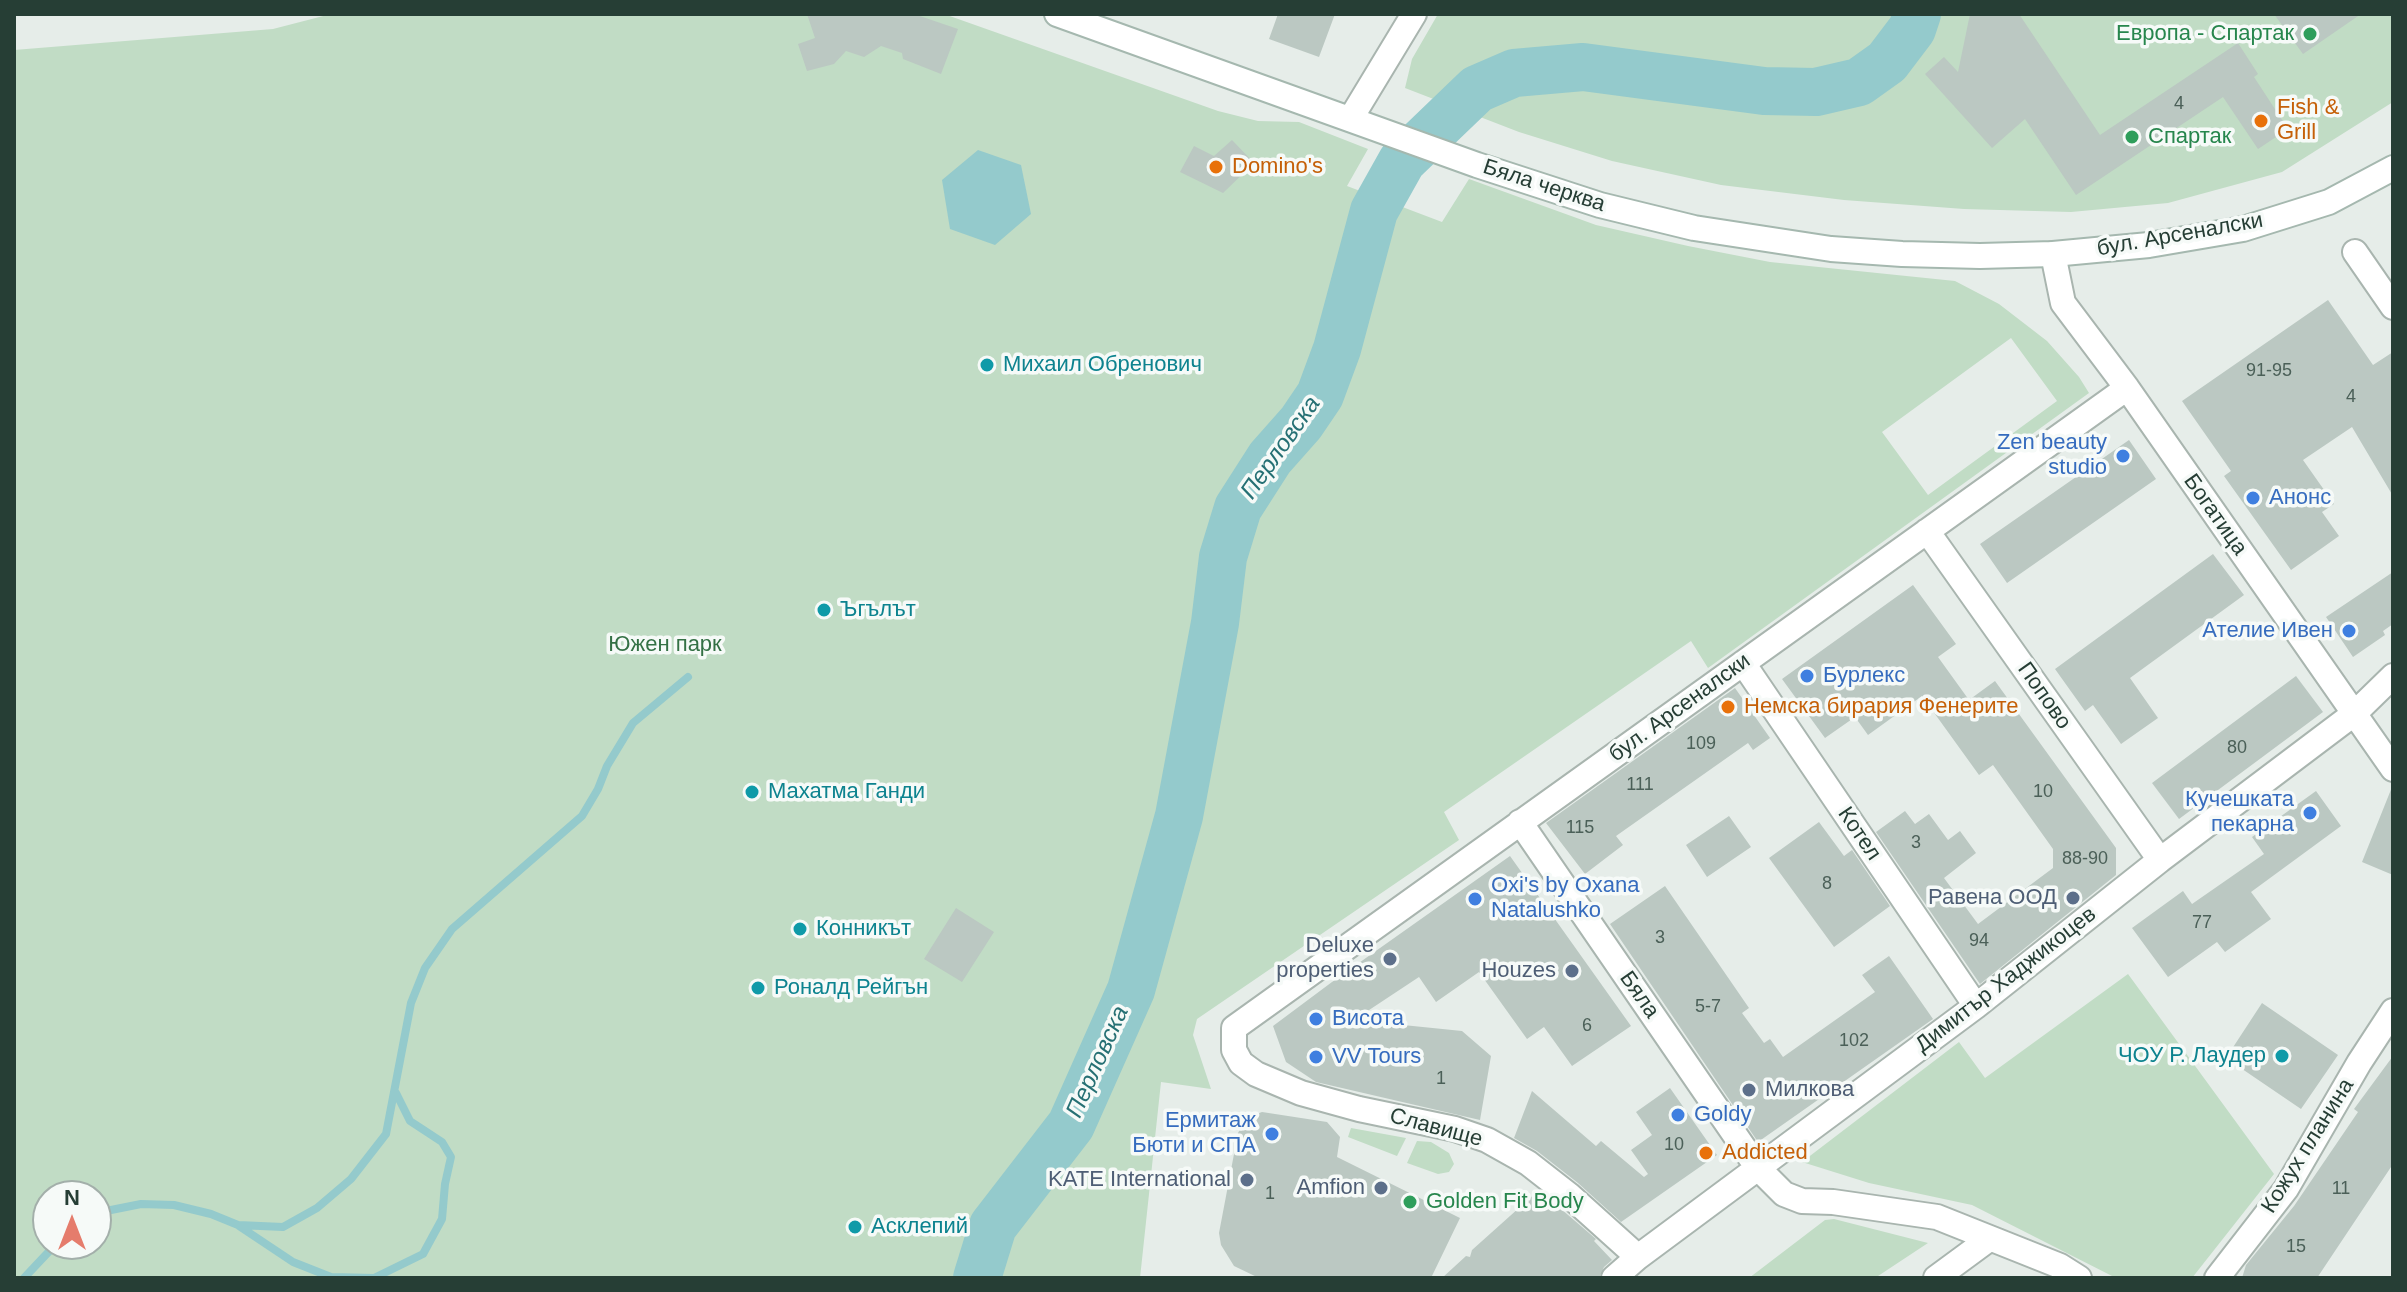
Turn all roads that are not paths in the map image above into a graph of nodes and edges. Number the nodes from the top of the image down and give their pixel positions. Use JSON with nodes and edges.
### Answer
{"nodes":[{"id":1,"x":1414,"y":14,"type":"edge"},
{"id":2,"x":1072,"y":16,"type":"edge"},
{"id":3,"x":1351,"y":118,"type":"junction"},
{"id":4,"x":2393,"y":168,"type":"edge"},
{"id":5,"x":2355,"y":252,"type":"dead end"},
{"id":6,"x":2053,"y":254,"type":"junction"},
{"id":7,"x":2393,"y":307,"type":"edge"},
{"id":8,"x":2127,"y":388,"type":"junction"},
{"id":9,"x":1927,"y":531,"type":"junction"},
{"id":10,"x":1743,"y":663,"type":"junction"},
{"id":11,"x":2393,"y":676,"type":"edge"},
{"id":12,"x":2355,"y":713,"type":"junction"},
{"id":13,"x":2393,"y":769,"type":"edge"},
{"id":14,"x":1520,"y":822,"type":"junction"},
{"id":15,"x":2160,"y":860,"type":"junction"},
{"id":16,"x":1976,"y":1006,"type":"junction"},
{"id":17,"x":2393,"y":1011,"type":"edge"},
{"id":18,"x":1234,"y":1028,"type":"joint"},
{"id":19,"x":1757,"y":1167,"type":"junction"},
{"id":20,"x":1989,"y":1239,"type":"junction"},
{"id":21,"x":1638,"y":1257,"type":"junction"},
{"id":22,"x":1614,"y":1278,"type":"edge"},
{"id":23,"x":1936,"y":1278,"type":"edge"},
{"id":24,"x":2079,"y":1278,"type":"edge"},
{"id":25,"x":2217,"y":1278,"type":"edge"}],
"edges":[{"from":1,"to":3,"type":"street"},
{"from":2,"to":3,"type":"street","name":"Бяла черква"},
{"from":3,"to":6,"type":"street","name":"Бяла черква"},
{"from":4,"to":6,"type":"street","name":"бул. Арсеналски"},
{"from":5,"to":7,"type":"street"},
{"from":6,"to":8,"type":"street","name":"Богатица"},
{"from":8,"to":9,"type":"street","name":"бул. Арсеналски"},
{"from":8,"to":12,"type":"street","name":"Богатица"},
{"from":9,"to":10,"type":"street","name":"бул. Арсеналски"},
{"from":9,"to":15,"type":"street","name":"Попово"},
{"from":10,"to":14,"type":"street","name":"бул. Арсеналски"},
{"from":10,"to":16,"type":"street","name":"Котел"},
{"from":11,"to":12,"type":"street","name":"Димитър Хаджикоцев"},
{"from":12,"to":13,"type":"street","name":"Богатица"},
{"from":12,"to":15,"type":"street","name":"Димитър Хаджикоцев"},
{"from":14,"to":18,"type":"street","name":"бул. Арсеналски"},
{"from":14,"to":19,"type":"street","name":"Бяла"},
{"from":15,"to":16,"type":"street","name":"Димитър Хаджикоцев"},
{"from":16,"to":19,"type":"street","name":"Димитър Хаджикоцев"},
{"from":17,"to":25,"type":"street","name":"Кожух планина"},
{"from":18,"to":21,"type":"street","name":"Славище"},
{"from":19,"to":20,"type":"street"},
{"from":19,"to":21,"type":"street","name":"Димитър Хаджикоцев"},
{"from":20,"to":23,"type":"street"},
{"from":20,"to":24,"type":"street"},
{"from":21,"to":22,"type":"street","name":"Димитър Хаджикоцев"}]}
